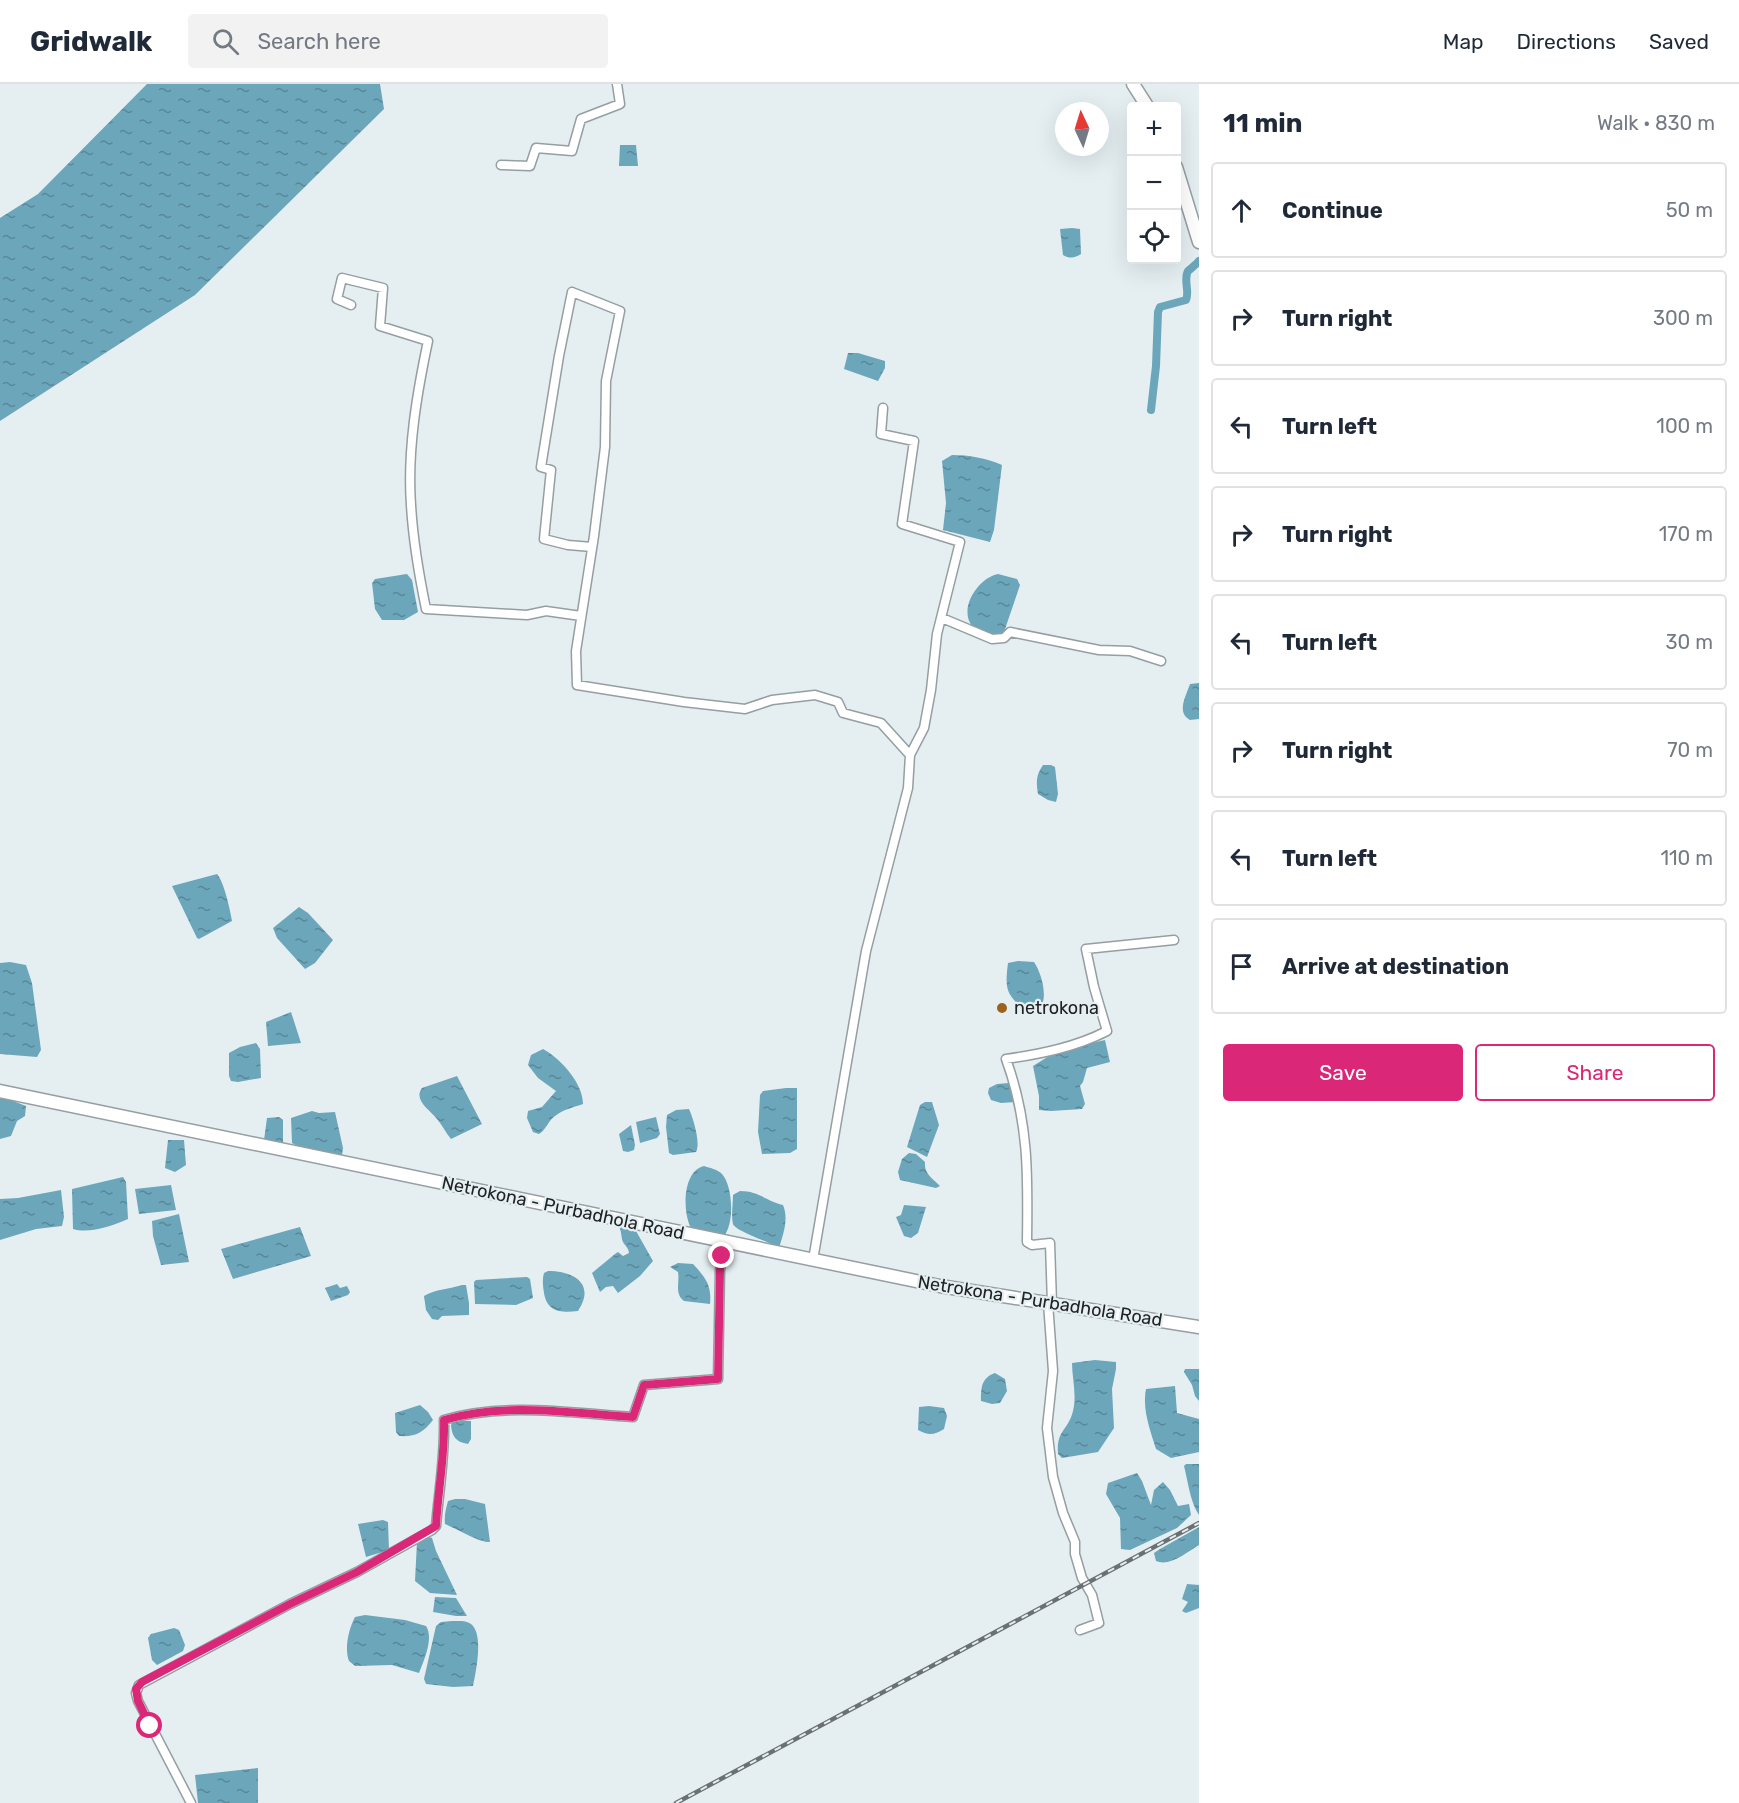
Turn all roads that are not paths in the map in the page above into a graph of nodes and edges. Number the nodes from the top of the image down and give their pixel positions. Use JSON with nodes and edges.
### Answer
{"nodes":[{"id":1,"x":617,"y":84,"type":"edge"},
{"id":2,"x":1133,"y":84,"type":"edge"},
{"id":3,"x":1144,"y":102,"type":"edge"},
{"id":4,"x":501,"y":165,"type":"dead end"},
{"id":5,"x":1181,"y":183,"type":"edge"},
{"id":6,"x":1199,"y":242,"type":"edge"},
{"id":7,"x":351,"y":305,"type":"dead end"},
{"id":8,"x":882,"y":408,"type":"dead end"},
{"id":9,"x":592,"y":547,"type":"junction"},
{"id":10,"x":581,"y":616,"type":"junction"},
{"id":11,"x":942,"y":618,"type":"junction"},
{"id":12,"x":1161,"y":660,"type":"dead end"},
{"id":13,"x":910,"y":755,"type":"junction"},
{"id":14,"x":1174,"y":940,"type":"dead end"},
{"id":15,"x":0,"y":1090,"type":"edge"},
{"id":16,"x":724,"y":1242,"type":"junction"},
{"id":17,"x":813,"y":1260,"type":"junction"},
{"id":18,"x":1050,"y":1304,"type":"junction"},
{"id":19,"x":1199,"y":1327,"type":"edge"},
{"id":20,"x":1080,"y":1630,"type":"dead end"},
{"id":21,"x":191,"y":1803,"type":"edge"}],
"edges":[{"from":1,"to":4,"type":"street"},
{"from":2,"to":3,"type":"main road"},
{"from":5,"to":6,"type":"main road"},
{"from":7,"to":10,"type":"street"},
{"from":8,"to":11,"type":"street"},
{"from":9,"to":9,"type":"street"},
{"from":9,"to":10,"type":"street"},
{"from":10,"to":13,"type":"street"},
{"from":11,"to":12,"type":"street"},
{"from":11,"to":13,"type":"street"},
{"from":13,"to":17,"type":"street"},
{"from":14,"to":18,"type":"street"},
{"from":15,"to":16,"type":"main road","name":"Netrokona - Purbadhola Road"},
{"from":16,"to":17,"type":"main road","name":"Netrokona - Purbadhola Road"},
{"from":16,"to":21,"type":"street"},
{"from":17,"to":18,"type":"main road","name":"Netrokona - Purbadhola Road"},
{"from":18,"to":19,"type":"main road","name":"Netrokona - Purbadhola Road"},
{"from":18,"to":20,"type":"street"}]}
